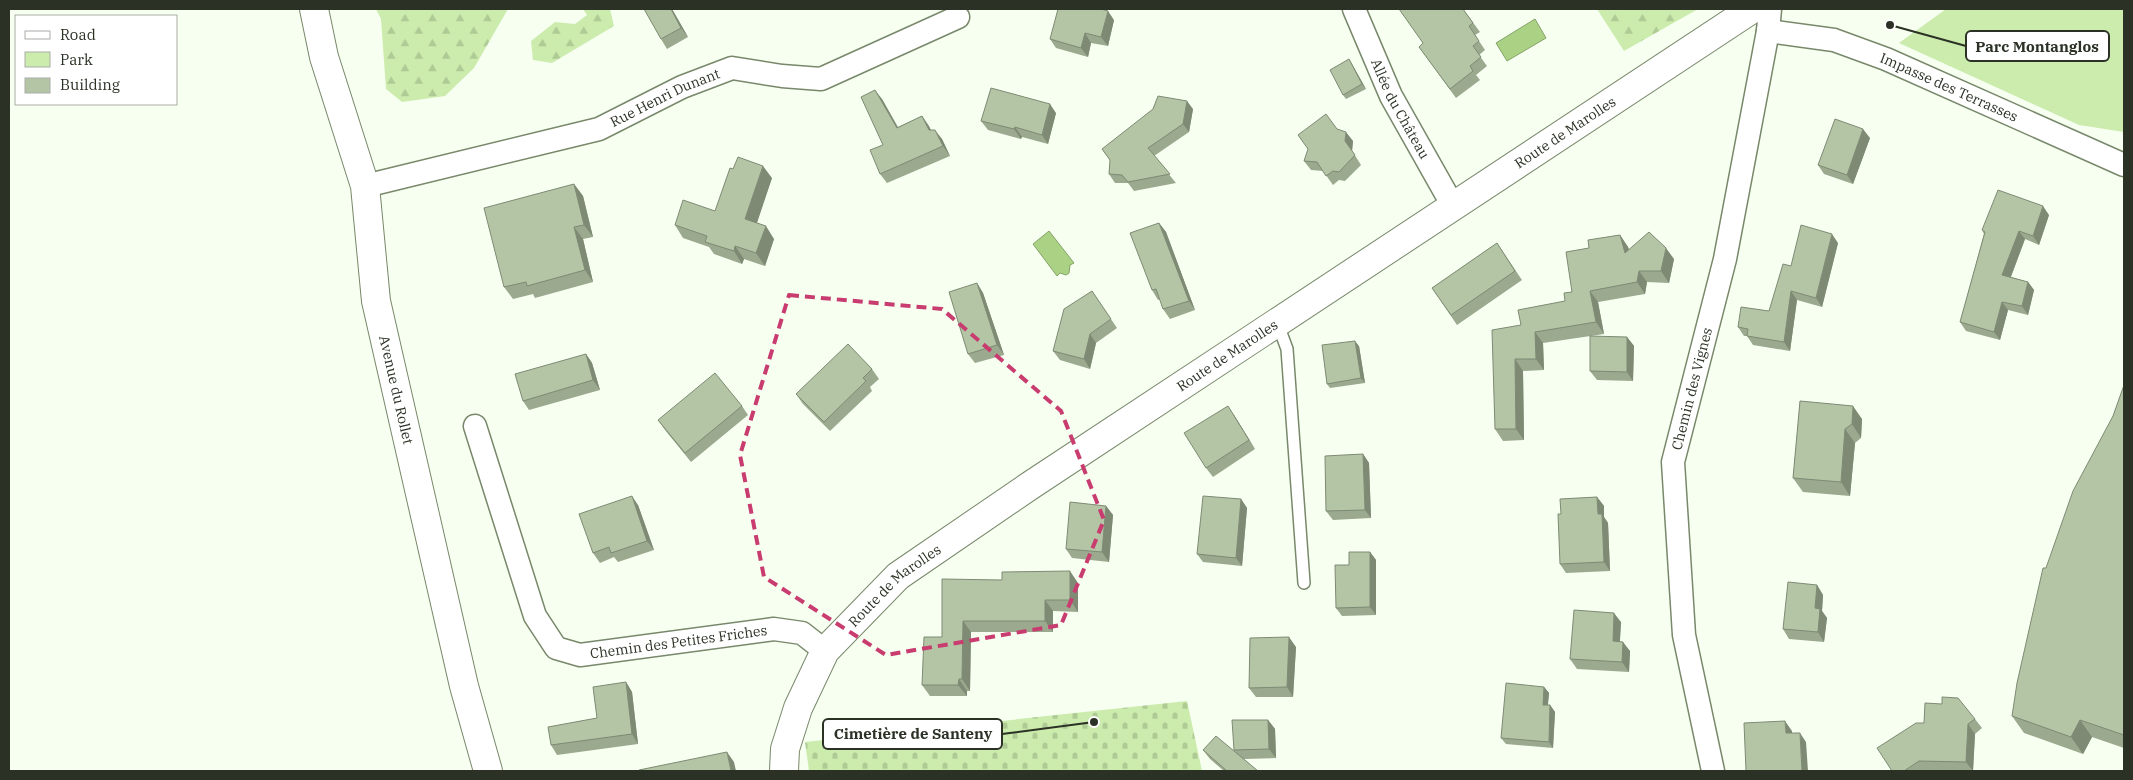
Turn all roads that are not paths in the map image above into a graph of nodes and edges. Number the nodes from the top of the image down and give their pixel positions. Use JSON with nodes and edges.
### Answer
{"nodes":[{"id":1,"x":314,"y":9,"type":"edge"},
{"id":2,"x":1354,"y":9,"type":"edge"},
{"id":3,"x":1752,"y":9,"type":"edge"},
{"id":4,"x":1770,"y":9,"type":"edge"},
{"id":5,"x":958,"y":17,"type":"dead end"},
{"id":6,"x":1768,"y":31,"type":"junction"},
{"id":7,"x":2124,"y":165,"type":"edge"},
{"id":8,"x":365,"y":186,"type":"junction"},
{"id":9,"x":1453,"y":206,"type":"junction"},
{"id":10,"x":1277,"y":322,"type":"junction"},
{"id":11,"x":475,"y":426,"type":"dead end"},
{"id":12,"x":1304,"y":583,"type":"dead end"},
{"id":13,"x":825,"y":651,"type":"junction"},
{"id":14,"x":488,"y":771,"type":"edge"},
{"id":15,"x":784,"y":771,"type":"edge"},
{"id":16,"x":1713,"y":771,"type":"edge"}],
"edges":[{"from":1,"to":8,"type":"street","name":"Avenue du Rollet"},
{"from":2,"to":9,"type":"street","name":"Allée du Château"},
{"from":3,"to":9,"type":"street","name":"Route de Marolles"},
{"from":4,"to":6,"type":"street","name":"Chemin des Vignes"},
{"from":5,"to":8,"type":"street","name":"Rue Henri Dunant"},
{"from":6,"to":7,"type":"street","name":"Impasse des Terrasses"},
{"from":6,"to":16,"type":"street","name":"Chemin des Vignes"},
{"from":8,"to":14,"type":"street","name":"Avenue du Rollet"},
{"from":9,"to":10,"type":"street","name":"Route de Marolles"},
{"from":10,"to":12,"type":"lane"},
{"from":10,"to":13,"type":"street","name":"Route de Marolles"},
{"from":11,"to":13,"type":"street","name":"Chemin des Petites Friches"},
{"from":13,"to":15,"type":"street","name":"Route de Marolles"}]}
